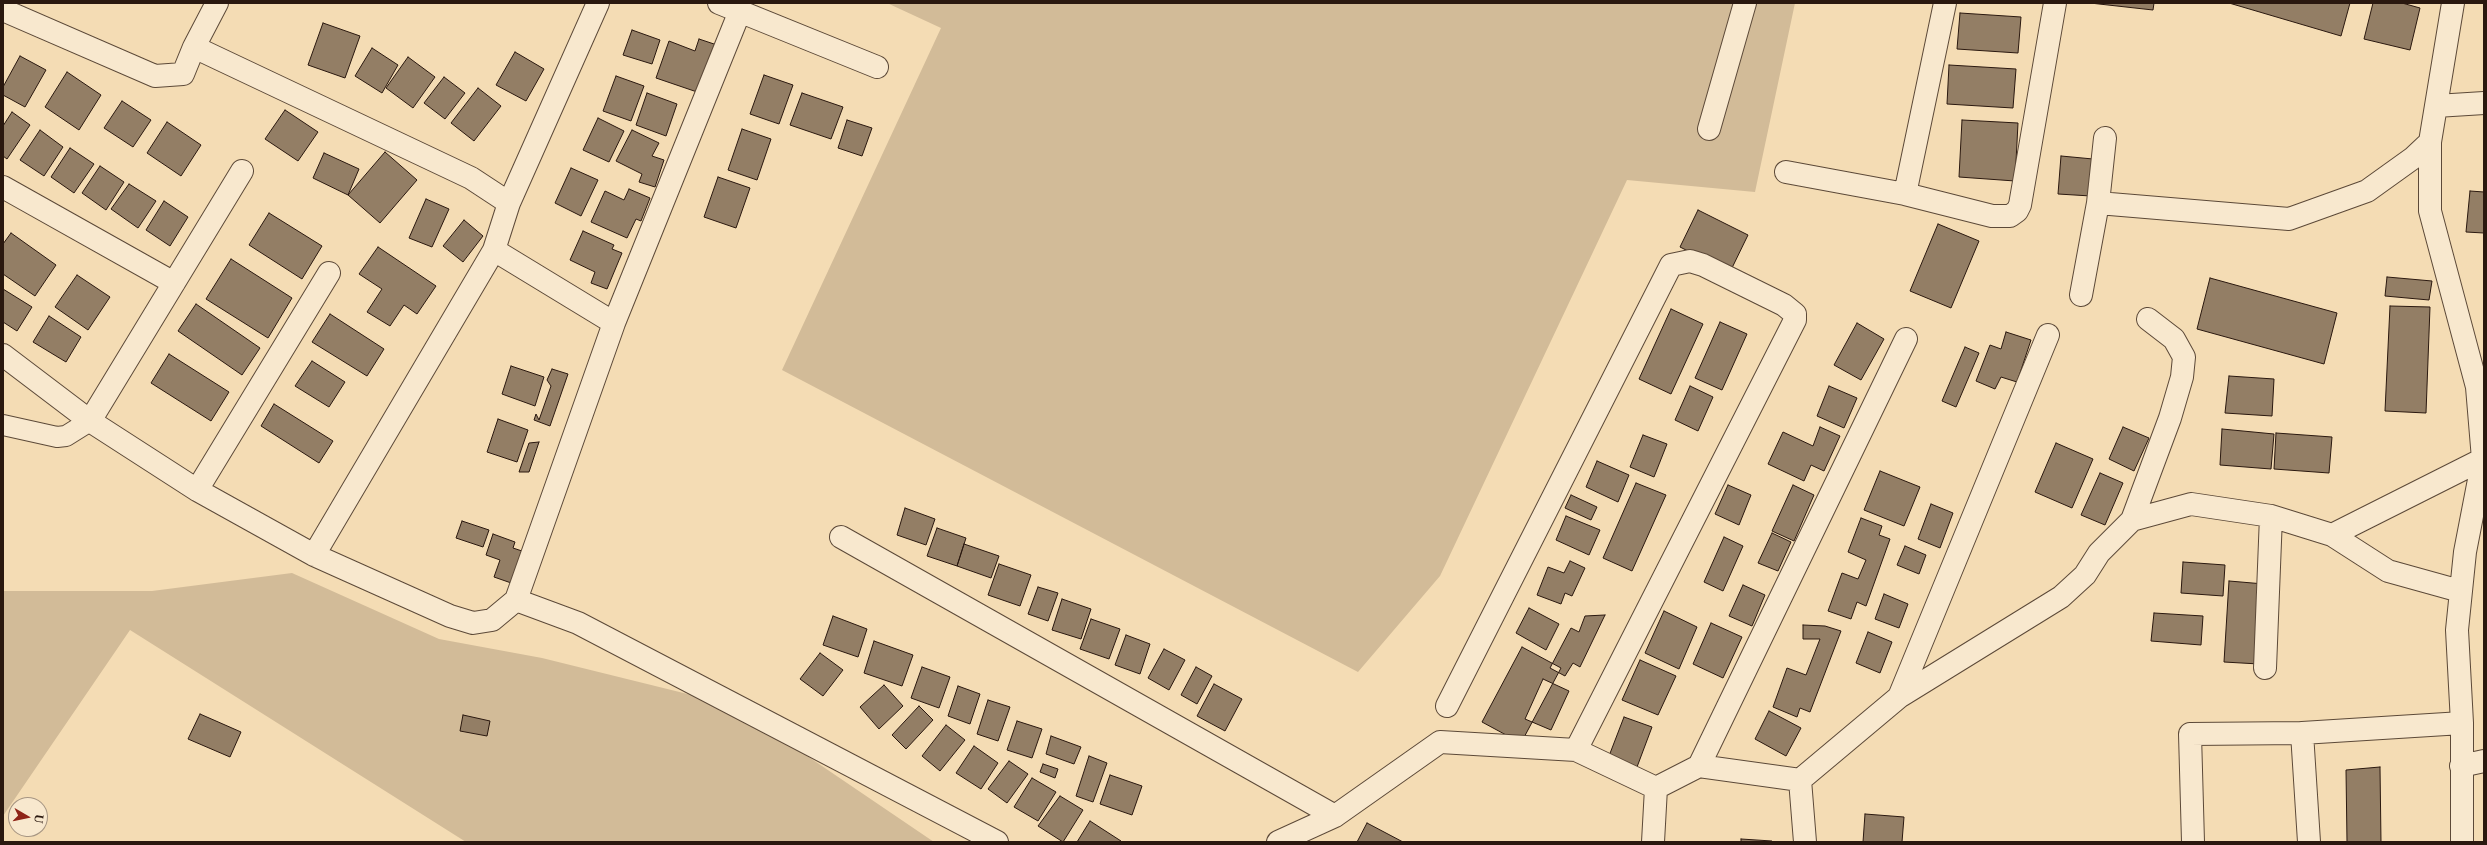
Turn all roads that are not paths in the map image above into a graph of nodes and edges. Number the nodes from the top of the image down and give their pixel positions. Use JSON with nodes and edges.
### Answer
{"nodes":[{"id":1,"x":217,"y":3,"type":"edge"},
{"id":2,"x":598,"y":3,"type":"edge"},
{"id":3,"x":720,"y":3,"type":"edge"},
{"id":4,"x":1745,"y":3,"type":"edge"},
{"id":5,"x":1945,"y":3,"type":"edge"},
{"id":6,"x":2055,"y":3,"type":"edge"},
{"id":7,"x":2453,"y":3,"type":"edge"},
{"id":8,"x":3,"y":10,"type":"edge"},
{"id":9,"x":740,"y":11,"type":"junction"},
{"id":10,"x":194,"y":47,"type":"junction"},
{"id":11,"x":877,"y":67,"type":"dead end"},
{"id":12,"x":2484,"y":103,"type":"edge"},
{"id":13,"x":2436,"y":106,"type":"junction"},
{"id":14,"x":1709,"y":129,"type":"dead end"},
{"id":15,"x":2105,"y":138,"type":"dead end"},
{"id":16,"x":2430,"y":142,"type":"junction"},
{"id":17,"x":242,"y":170,"type":"dead end"},
{"id":18,"x":1786,"y":172,"type":"dead end"},
{"id":19,"x":3,"y":187,"type":"edge"},
{"id":20,"x":1905,"y":194,"type":"junction"},
{"id":21,"x":509,"y":203,"type":"junction"},
{"id":22,"x":2098,"y":203,"type":"junction"},
{"id":23,"x":494,"y":250,"type":"junction"},
{"id":24,"x":330,"y":273,"type":"dead end"},
{"id":25,"x":174,"y":283,"type":"junction"},
{"id":26,"x":2081,"y":295,"type":"dead end"},
{"id":27,"x":2148,"y":319,"type":"dead end"},
{"id":28,"x":614,"y":323,"type":"junction"},
{"id":29,"x":2048,"y":335,"type":"dead end"},
{"id":30,"x":1906,"y":339,"type":"dead end"},
{"id":31,"x":3,"y":355,"type":"edge"},
{"id":32,"x":90,"y":421,"type":"junction"},
{"id":33,"x":3,"y":425,"type":"edge"},
{"id":34,"x":2483,"y":458,"type":"edge"},
{"id":35,"x":197,"y":490,"type":"junction"},
{"id":36,"x":2479,"y":510,"type":"edge"},
{"id":37,"x":2271,"y":516,"type":"junction"},
{"id":38,"x":2132,"y":520,"type":"junction"},
{"id":39,"x":2332,"y":535,"type":"junction"},
{"id":40,"x":841,"y":537,"type":"dead end"},
{"id":41,"x":314,"y":555,"type":"junction"},
{"id":42,"x":2460,"y":591,"type":"junction"},
{"id":43,"x":516,"y":600,"type":"junction"},
{"id":44,"x":2265,"y":668,"type":"dead end"},
{"id":45,"x":1899,"y":697,"type":"junction"},
{"id":46,"x":1447,"y":706,"type":"dead end"},
{"id":47,"x":2462,"y":723,"type":"junction"},
{"id":48,"x":2302,"y":733,"type":"junction"},
{"id":49,"x":1576,"y":750,"type":"junction"},
{"id":50,"x":2484,"y":761,"type":"edge"},
{"id":51,"x":1699,"y":766,"type":"junction"},
{"id":52,"x":2461,"y":766,"type":"junction"},
{"id":53,"x":1800,"y":780,"type":"junction"},
{"id":54,"x":1656,"y":788,"type":"junction"},
{"id":55,"x":1335,"y":816,"type":"junction"},
{"id":56,"x":997,"y":842,"type":"edge"},
{"id":57,"x":1278,"y":842,"type":"edge"},
{"id":58,"x":1653,"y":842,"type":"edge"},
{"id":59,"x":1805,"y":842,"type":"edge"},
{"id":60,"x":2193,"y":842,"type":"edge"},
{"id":61,"x":2309,"y":842,"type":"edge"},
{"id":62,"x":2462,"y":842,"type":"edge"}],
"edges":[{"from":1,"to":10,"type":"street"},
{"from":2,"to":21,"type":"street"},
{"from":3,"to":9,"type":"street"},
{"from":4,"to":14,"type":"street"},
{"from":5,"to":20,"type":"street"},
{"from":6,"to":20,"type":"street"},
{"from":7,"to":13,"type":"street"},
{"from":8,"to":10,"type":"street"},
{"from":9,"to":11,"type":"street"},
{"from":9,"to":28,"type":"street"},
{"from":10,"to":21,"type":"street"},
{"from":12,"to":13,"type":"street"},
{"from":13,"to":16,"type":"street"},
{"from":15,"to":22,"type":"street"},
{"from":16,"to":22,"type":"street"},
{"from":16,"to":34,"type":"street"},
{"from":17,"to":25,"type":"street"},
{"from":18,"to":20,"type":"street"},
{"from":19,"to":25,"type":"street"},
{"from":21,"to":23,"type":"street"},
{"from":22,"to":26,"type":"street"},
{"from":23,"to":28,"type":"street"},
{"from":23,"to":41,"type":"street"},
{"from":24,"to":35,"type":"street"},
{"from":25,"to":32,"type":"street"},
{"from":27,"to":38,"type":"street"},
{"from":28,"to":43,"type":"street"},
{"from":29,"to":45,"type":"street"},
{"from":30,"to":51,"type":"street"},
{"from":31,"to":32,"type":"street"},
{"from":32,"to":33,"type":"lane"},
{"from":32,"to":35,"type":"street"},
{"from":34,"to":36,"type":"street"},
{"from":34,"to":39,"type":"street"},
{"from":35,"to":41,"type":"street"},
{"from":36,"to":42,"type":"street"},
{"from":37,"to":38,"type":"street"},
{"from":37,"to":39,"type":"street"},
{"from":37,"to":44,"type":"street"},
{"from":38,"to":45,"type":"street"},
{"from":39,"to":42,"type":"street"},
{"from":40,"to":55,"type":"street"},
{"from":41,"to":43,"type":"street"},
{"from":42,"to":47,"type":"street"},
{"from":43,"to":56,"type":"street"},
{"from":45,"to":53,"type":"street"},
{"from":46,"to":49,"type":"street"},
{"from":47,"to":48,"type":"street"},
{"from":47,"to":52,"type":"street"},
{"from":48,"to":60,"type":"street"},
{"from":48,"to":61,"type":"street"},
{"from":49,"to":54,"type":"street"},
{"from":49,"to":55,"type":"street"},
{"from":50,"to":52,"type":"street"},
{"from":51,"to":53,"type":"street"},
{"from":51,"to":54,"type":"street"},
{"from":52,"to":62,"type":"street"},
{"from":53,"to":59,"type":"street"},
{"from":54,"to":58,"type":"street"},
{"from":55,"to":57,"type":"street"}]}
